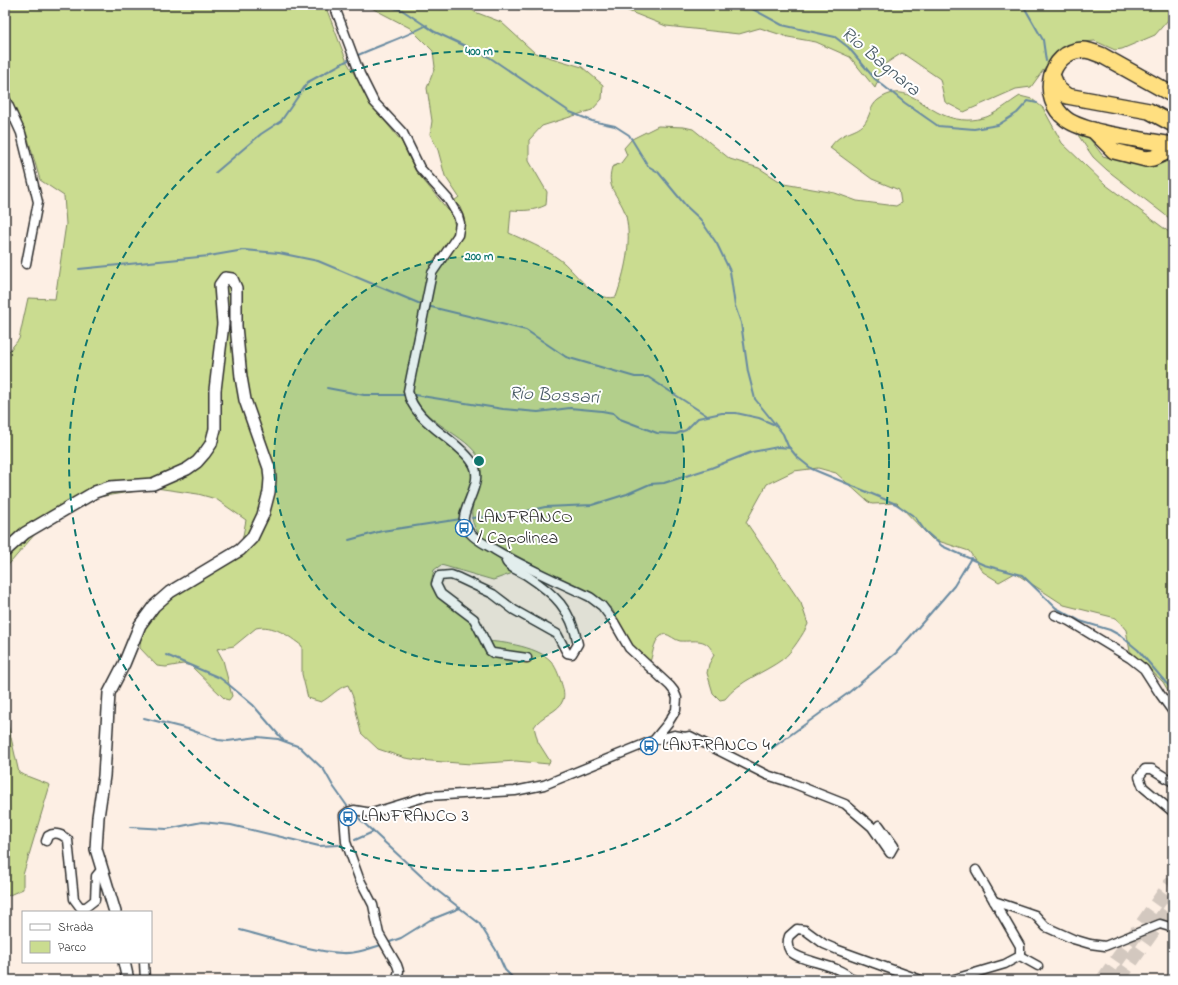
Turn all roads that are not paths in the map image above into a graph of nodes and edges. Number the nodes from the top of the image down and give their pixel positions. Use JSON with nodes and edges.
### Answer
{"nodes":[{"id":1,"x":334,"y":5,"type":"edge"},
{"id":2,"x":1052,"y":75,"type":"junction"},
{"id":3,"x":1173,"y":95,"type":"edge"},
{"id":4,"x":5,"y":98,"type":"edge"},
{"id":5,"x":1173,"y":124,"type":"edge"},
{"id":6,"x":1093,"y":130,"type":"junction"},
{"id":7,"x":1173,"y":145,"type":"edge"},
{"id":8,"x":1173,"y":149,"type":"edge"},
{"id":9,"x":26,"y":264,"type":"dead end"},
{"id":10,"x":5,"y":551,"type":"edge"},
{"id":11,"x":508,"y":558,"type":"junction"},
{"id":12,"x":1054,"y":615,"type":"dead end"},
{"id":13,"x":526,"y":658,"type":"dead end"},
{"id":14,"x":1173,"y":712,"type":"edge"},
{"id":15,"x":654,"y":740,"type":"junction"},
{"id":16,"x":1173,"y":782,"type":"edge"},
{"id":17,"x":1173,"y":812,"type":"edge"},
{"id":18,"x":879,"y":825,"type":"dead end"},
{"id":19,"x":46,"y":841,"type":"dead end"},
{"id":20,"x":101,"y":870,"type":"junction"},
{"id":21,"x":976,"y":870,"type":"dead end"},
{"id":22,"x":994,"y":901,"type":"junction"},
{"id":23,"x":115,"y":911,"type":"edge"},
{"id":24,"x":1173,"y":928,"type":"edge"},
{"id":25,"x":1020,"y":956,"type":"junction"},
{"id":26,"x":124,"y":963,"type":"edge"},
{"id":27,"x":144,"y":963,"type":"edge"},
{"id":28,"x":1038,"y":966,"type":"dead end"},
{"id":29,"x":128,"y":980,"type":"edge"},
{"id":30,"x":145,"y":980,"type":"edge"},
{"id":31,"x":396,"y":980,"type":"edge"},
{"id":32,"x":853,"y":980,"type":"edge"},
{"id":33,"x":921,"y":980,"type":"edge"},
{"id":34,"x":951,"y":980,"type":"edge"}],
"edges":[{"from":1,"to":11,"type":"street"},
{"from":2,"to":3,"type":"highway"},
{"from":2,"to":5,"type":"highway"},
{"from":2,"to":6,"type":"highway"},
{"from":4,"to":9,"type":"street"},
{"from":6,"to":7,"type":"highway"},
{"from":6,"to":8,"type":"highway"},
{"from":10,"to":20,"type":"main road"},
{"from":11,"to":13,"type":"street"},
{"from":11,"to":15,"type":"street"},
{"from":12,"to":14,"type":"street"},
{"from":15,"to":18,"type":"street"},
{"from":15,"to":31,"type":"street"},
{"from":16,"to":17,"type":"street"},
{"from":19,"to":20,"type":"street"},
{"from":20,"to":23,"type":"main road"},
{"from":21,"to":22,"type":"street"},
{"from":22,"to":24,"type":"street"},
{"from":22,"to":25,"type":"street"},
{"from":25,"to":28,"type":"street"},
{"from":25,"to":34,"type":"street"},
{"from":26,"to":29,"type":"main road"},
{"from":27,"to":30,"type":"street"},
{"from":32,"to":33,"type":"street"}]}
